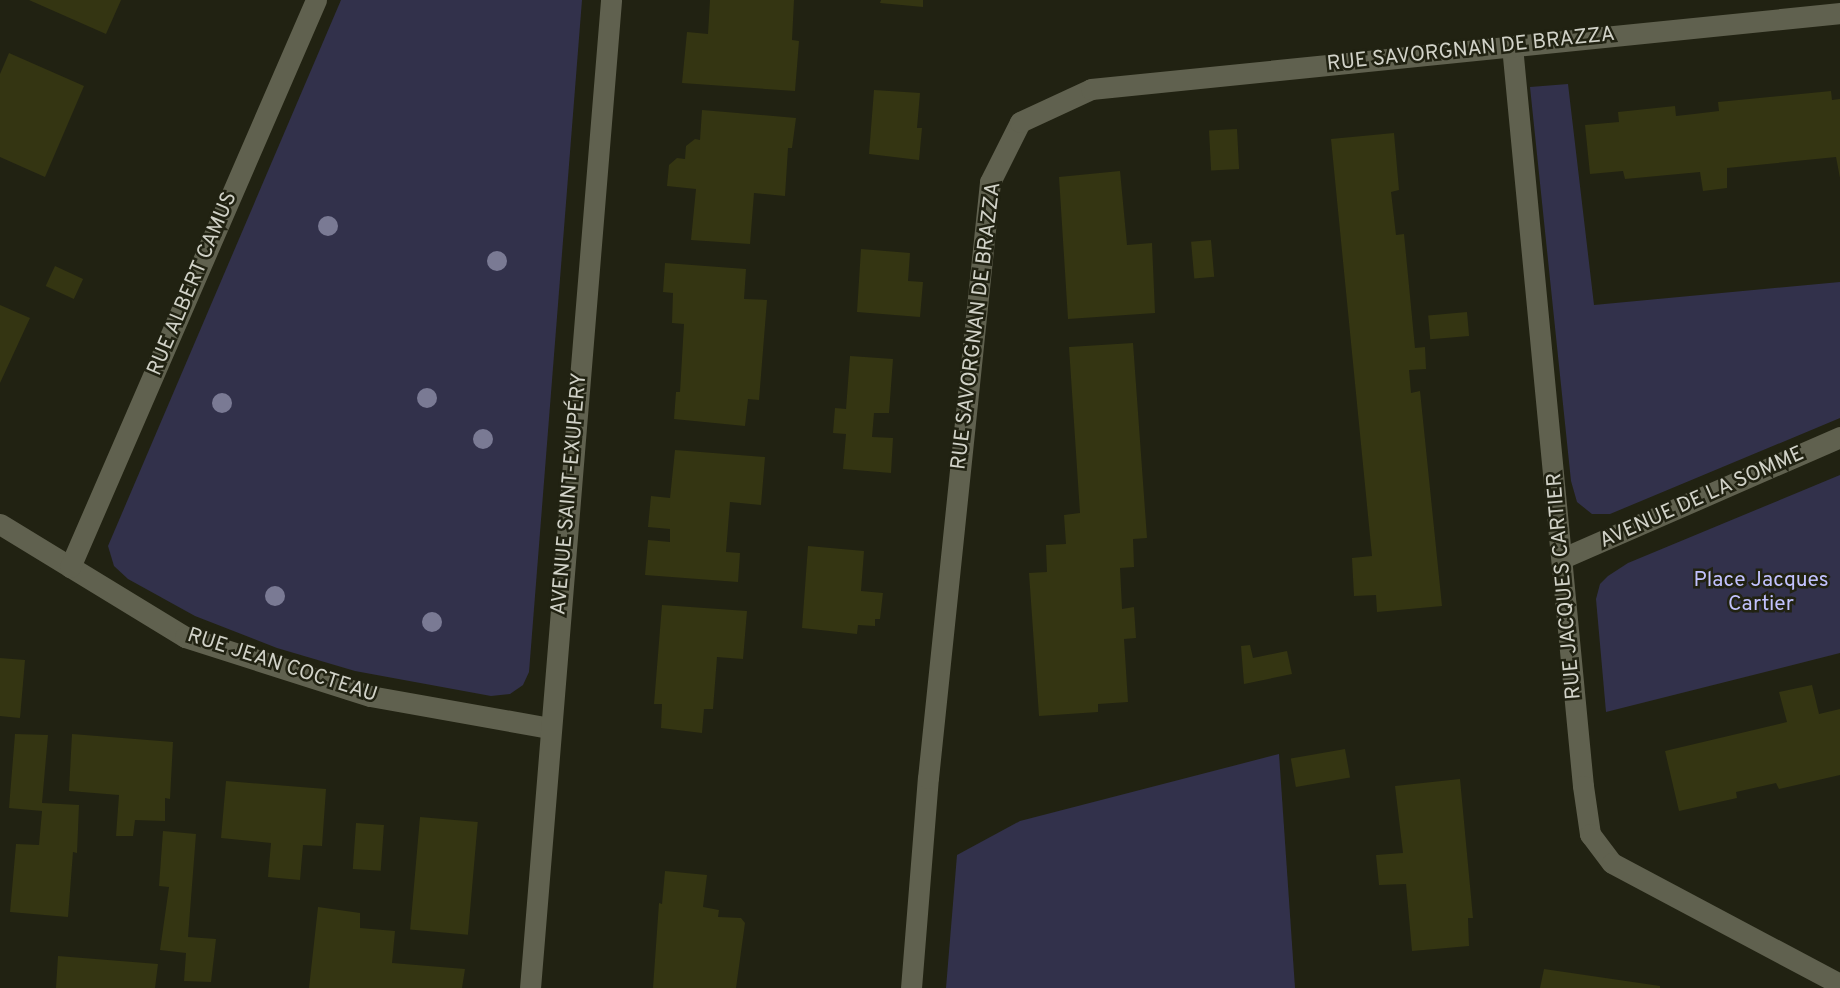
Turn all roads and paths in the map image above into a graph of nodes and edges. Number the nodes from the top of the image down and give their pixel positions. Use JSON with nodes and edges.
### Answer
{"nodes":[{"id":1,"x":316,"y":0,"type":"edge"},
{"id":2,"x":611,"y":0,"type":"edge"},
{"id":3,"x":1840,"y":13,"type":"edge"},
{"id":4,"x":1512,"y":46,"type":"junction"},
{"id":5,"x":1840,"y":437,"type":"edge"},
{"id":6,"x":0,"y":524,"type":"edge"},
{"id":7,"x":1563,"y":558,"type":"junction"},
{"id":8,"x":69,"y":567,"type":"junction"},
{"id":9,"x":550,"y":728,"type":"junction"},
{"id":10,"x":1840,"y":984,"type":"edge"},
{"id":11,"x":530,"y":988,"type":"edge"},
{"id":12,"x":911,"y":988,"type":"edge"}],
"edges":[{"from":1,"to":8,"type":"street","name":"RUE ALBERT CAMUS"},
{"from":2,"to":9,"type":"street","name":"AVENUE SAINT-EXUPÉRY"},
{"from":3,"to":4,"type":"street","name":"RUE SAVORGNAN DE BRAZZA"},
{"from":4,"to":7,"type":"street","name":"RUE JACQUES CARTIER"},
{"from":4,"to":12,"type":"street","name":"RUE SAVORGNAN DE BRAZZA"},
{"from":5,"to":7,"type":"street","name":"AVENUE DE LA SOMME"},
{"from":6,"to":8,"type":"street","name":"RUE JEAN COCTEAU"},
{"from":7,"to":10,"type":"street","name":"RUE JACQUES CARTIER"},
{"from":8,"to":9,"type":"street","name":"RUE JEAN COCTEAU"},
{"from":9,"to":11,"type":"street","name":"AVENUE SAINT-EXUPÉRY"}]}
